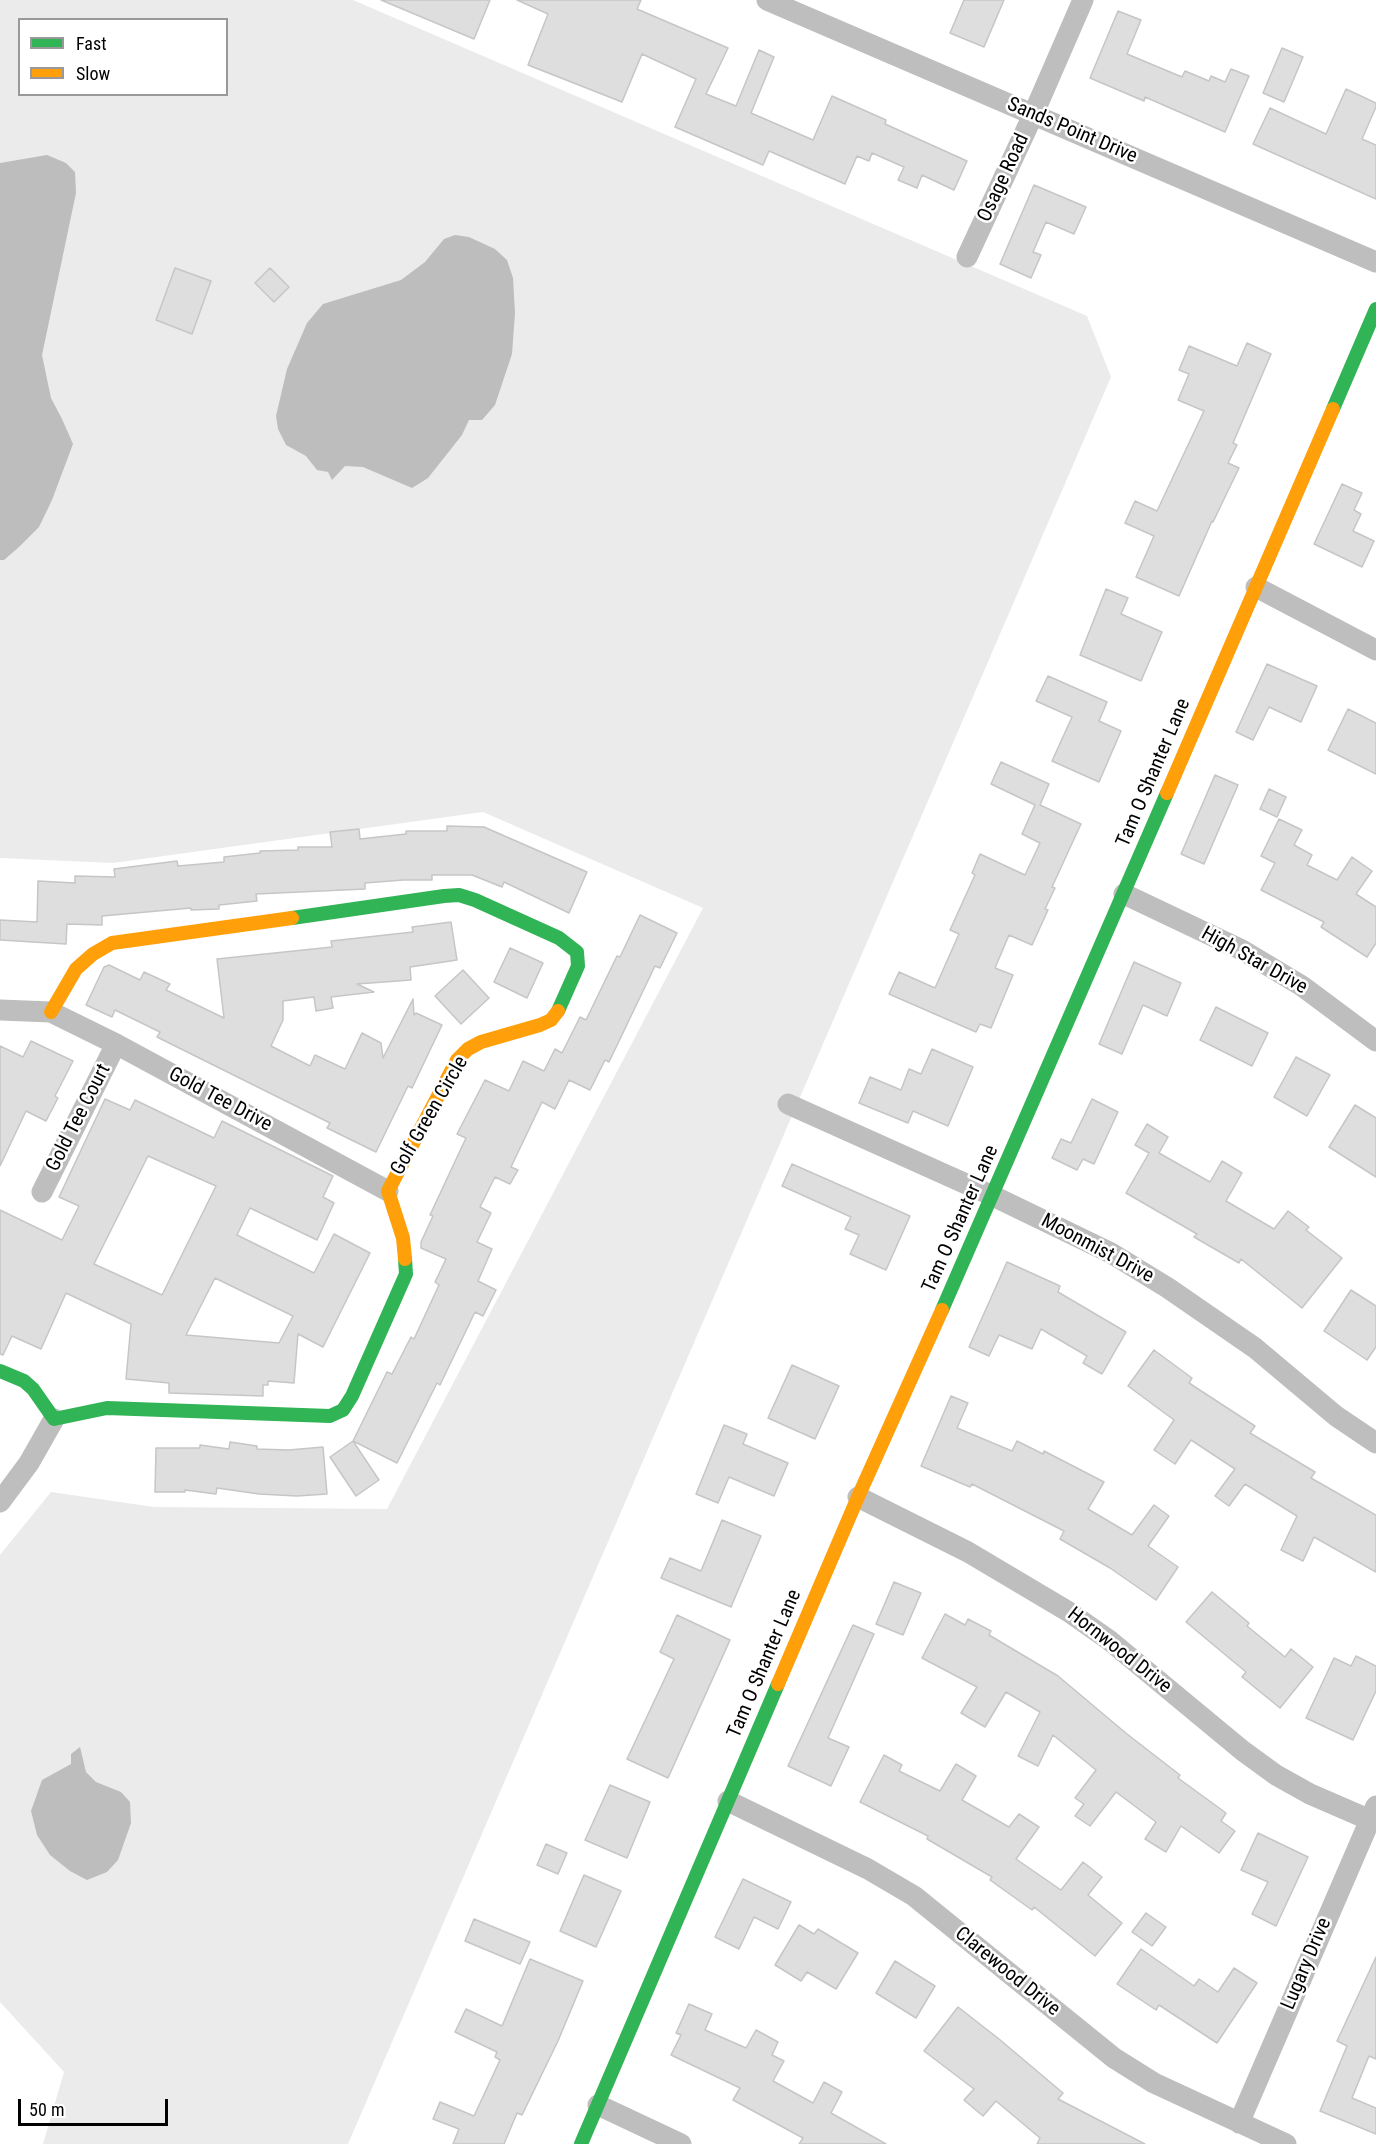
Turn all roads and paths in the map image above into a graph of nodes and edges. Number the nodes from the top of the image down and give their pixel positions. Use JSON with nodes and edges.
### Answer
{"nodes":[{"id":1,"x":767,"y":0,"type":"edge"},
{"id":2,"x":1083,"y":0,"type":"edge"},
{"id":3,"x":1033,"y":115,"type":"junction"},
{"id":4,"x":967,"y":257,"type":"dead end"},
{"id":5,"x":1376,"y":262,"type":"edge"},
{"id":6,"x":1376,"y":309,"type":"edge"},
{"id":7,"x":1256,"y":588,"type":"junction"},
{"id":8,"x":1376,"y":650,"type":"edge"},
{"id":9,"x":1124,"y":894,"type":"junction"},
{"id":10,"x":0,"y":1010,"type":"edge"},
{"id":11,"x":51,"y":1012,"type":"junction"},
{"id":12,"x":1376,"y":1041,"type":"edge"},
{"id":13,"x":116,"y":1044,"type":"junction"},
{"id":14,"x":788,"y":1104,"type":"dead end"},
{"id":15,"x":388,"y":1191,"type":"junction"},
{"id":16,"x":42,"y":1192,"type":"dead end"},
{"id":17,"x":993,"y":1196,"type":"junction"},
{"id":18,"x":0,"y":1371,"type":"edge"},
{"id":19,"x":54,"y":1419,"type":"junction"},
{"id":20,"x":1376,"y":1443,"type":"edge"},
{"id":21,"x":858,"y":1497,"type":"junction"},
{"id":22,"x":0,"y":1502,"type":"edge"},
{"id":23,"x":728,"y":1801,"type":"junction"},
{"id":24,"x":1373,"y":1813,"type":"edge"},
{"id":25,"x":598,"y":2105,"type":"junction"},
{"id":26,"x":1239,"y":2123,"type":"junction"},
{"id":27,"x":581,"y":2144,"type":"edge"},
{"id":28,"x":681,"y":2144,"type":"edge"},
{"id":29,"x":1286,"y":2144,"type":"edge"}],
"edges":[{"from":1,"to":3,"type":"street","name":"Sands Point Drive"},
{"from":2,"to":3,"type":"street","name":"Osage Road"},
{"from":3,"to":4,"type":"street","name":"Osage Road"},
{"from":3,"to":5,"type":"street","name":"Sands Point Drive"},
{"from":6,"to":7,"type":"street","name":"Tam O Shanter Lane"},
{"from":7,"to":8,"type":"street"},
{"from":7,"to":9,"type":"street","name":"Tam O Shanter Lane"},
{"from":9,"to":12,"type":"street","name":"High Star Drive"},
{"from":9,"to":17,"type":"street","name":"Tam O Shanter Lane"},
{"from":10,"to":11,"type":"street"},
{"from":11,"to":13,"type":"street","name":"Gold Tee Drive"},
{"from":11,"to":15,"type":"street","name":"Golf Green Circle"},
{"from":13,"to":15,"type":"street","name":"Gold Tee Drive"},
{"from":13,"to":16,"type":"street","name":"Gold Tee Court"},
{"from":14,"to":17,"type":"street","name":"Moonmist Drive"},
{"from":15,"to":19,"type":"street","name":"Golf Green Circle"},
{"from":17,"to":20,"type":"street","name":"Moonmist Drive"},
{"from":17,"to":21,"type":"street","name":"Tam O Shanter Lane"},
{"from":18,"to":19,"type":"street"},
{"from":19,"to":22,"type":"street"},
{"from":21,"to":23,"type":"street","name":"Tam O Shanter Lane"},
{"from":21,"to":24,"type":"street","name":"Hornwood Drive"},
{"from":23,"to":25,"type":"street","name":"Tam O Shanter Lane"},
{"from":23,"to":26,"type":"street","name":"Clarewood Drive"},
{"from":24,"to":26,"type":"street","name":"Lugary Drive"},
{"from":25,"to":27,"type":"street","name":"Tam O Shanter Lane"},
{"from":25,"to":28,"type":"street"},
{"from":26,"to":29,"type":"street","name":"Clarewood Drive"}]}
